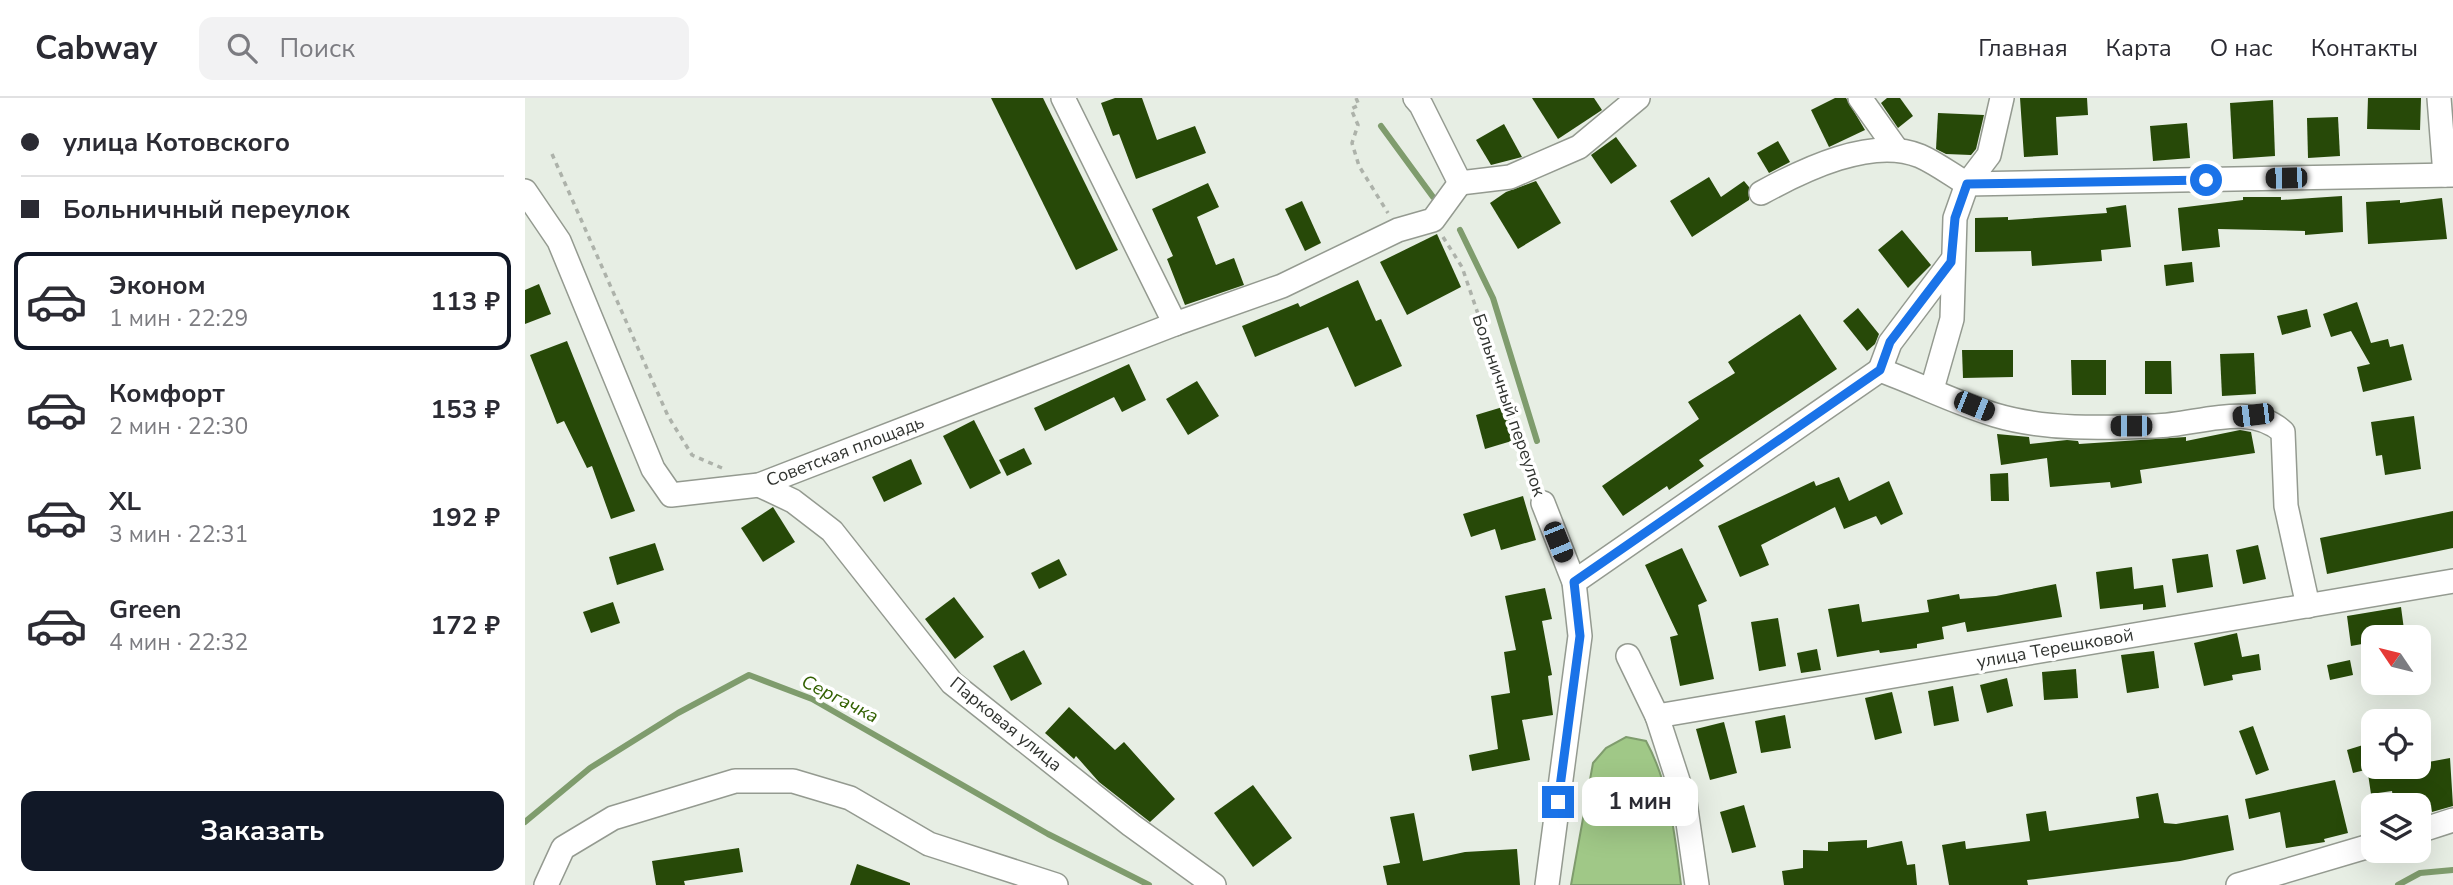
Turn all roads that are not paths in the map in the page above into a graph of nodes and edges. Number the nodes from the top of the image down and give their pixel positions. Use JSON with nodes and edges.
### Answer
{"nodes":[{"id":1,"x":1063,"y":98,"type":"edge"},
{"id":2,"x":1415,"y":98,"type":"edge"},
{"id":3,"x":1638,"y":98,"type":"edge"},
{"id":4,"x":1860,"y":98,"type":"edge"},
{"id":5,"x":2002,"y":98,"type":"edge"},
{"id":6,"x":2439,"y":98,"type":"edge"},
{"id":7,"x":1897,"y":150,"type":"junction"},
{"id":8,"x":2449,"y":175,"type":"edge"},
{"id":9,"x":1460,"y":183,"type":"junction"},
{"id":10,"x":1967,"y":184,"type":"junction"},
{"id":11,"x":525,"y":191,"type":"edge"},
{"id":12,"x":1761,"y":193,"type":"dead end"},
{"id":13,"x":1951,"y":262,"type":"junction"},
{"id":14,"x":1175,"y":324,"type":"junction"},
{"id":15,"x":1880,"y":370,"type":"junction"},
{"id":16,"x":1932,"y":389,"type":"junction"},
{"id":17,"x":759,"y":485,"type":"junction"},
{"id":18,"x":1543,"y":503,"type":"road end"},
{"id":19,"x":2453,"y":581,"type":"edge"},
{"id":20,"x":1574,"y":582,"type":"junction"},
{"id":21,"x":2308,"y":606,"type":"junction"},
{"id":22,"x":1627,"y":656,"type":"dead end"},
{"id":23,"x":1657,"y":716,"type":"junction"},
{"id":24,"x":2453,"y":820,"type":"edge"},
{"id":25,"x":2431,"y":827,"type":"edge"},
{"id":26,"x":2361,"y":849,"type":"edge"},
{"id":27,"x":546,"y":885,"type":"edge"},
{"id":28,"x":1056,"y":885,"type":"edge"},
{"id":29,"x":1214,"y":885,"type":"edge"},
{"id":30,"x":1547,"y":885,"type":"edge"},
{"id":31,"x":1697,"y":885,"type":"edge"},
{"id":32,"x":2238,"y":885,"type":"edge"}],
"edges":[{"from":1,"to":14,"type":"street"},
{"from":2,"to":9,"type":"street"},
{"from":3,"to":9,"type":"street"},
{"from":4,"to":7,"type":"street"},
{"from":5,"to":10,"type":"street"},
{"from":6,"to":8,"type":"street"},
{"from":7,"to":10,"type":"street"},
{"from":7,"to":12,"type":"street"},
{"from":8,"to":10,"type":"street"},
{"from":9,"to":14,"type":"street","name":"Советская площадь"},
{"from":10,"to":13,"type":"street"},
{"from":11,"to":17,"type":"street","name":"Советская площадь"},
{"from":13,"to":15,"type":"street"},
{"from":13,"to":16,"type":"street"},
{"from":14,"to":17,"type":"street","name":"Советская площадь"},
{"from":15,"to":16,"type":"street"},
{"from":15,"to":20,"type":"street"},
{"from":16,"to":21,"type":"street"},
{"from":17,"to":29,"type":"street","name":"Парковая улица"},
{"from":18,"to":20,"type":"street","name":"Больничный переулок"},
{"from":19,"to":21,"type":"street","name":"улица Терешковой"},
{"from":20,"to":30,"type":"street","name":"Больничный переулок"},
{"from":21,"to":23,"type":"street","name":"улица Терешковой"},
{"from":22,"to":23,"type":"street"},
{"from":23,"to":31,"type":"street"},
{"from":24,"to":25,"type":"street"},
{"from":26,"to":32,"type":"street"},
{"from":27,"to":28,"type":"street"}]}
